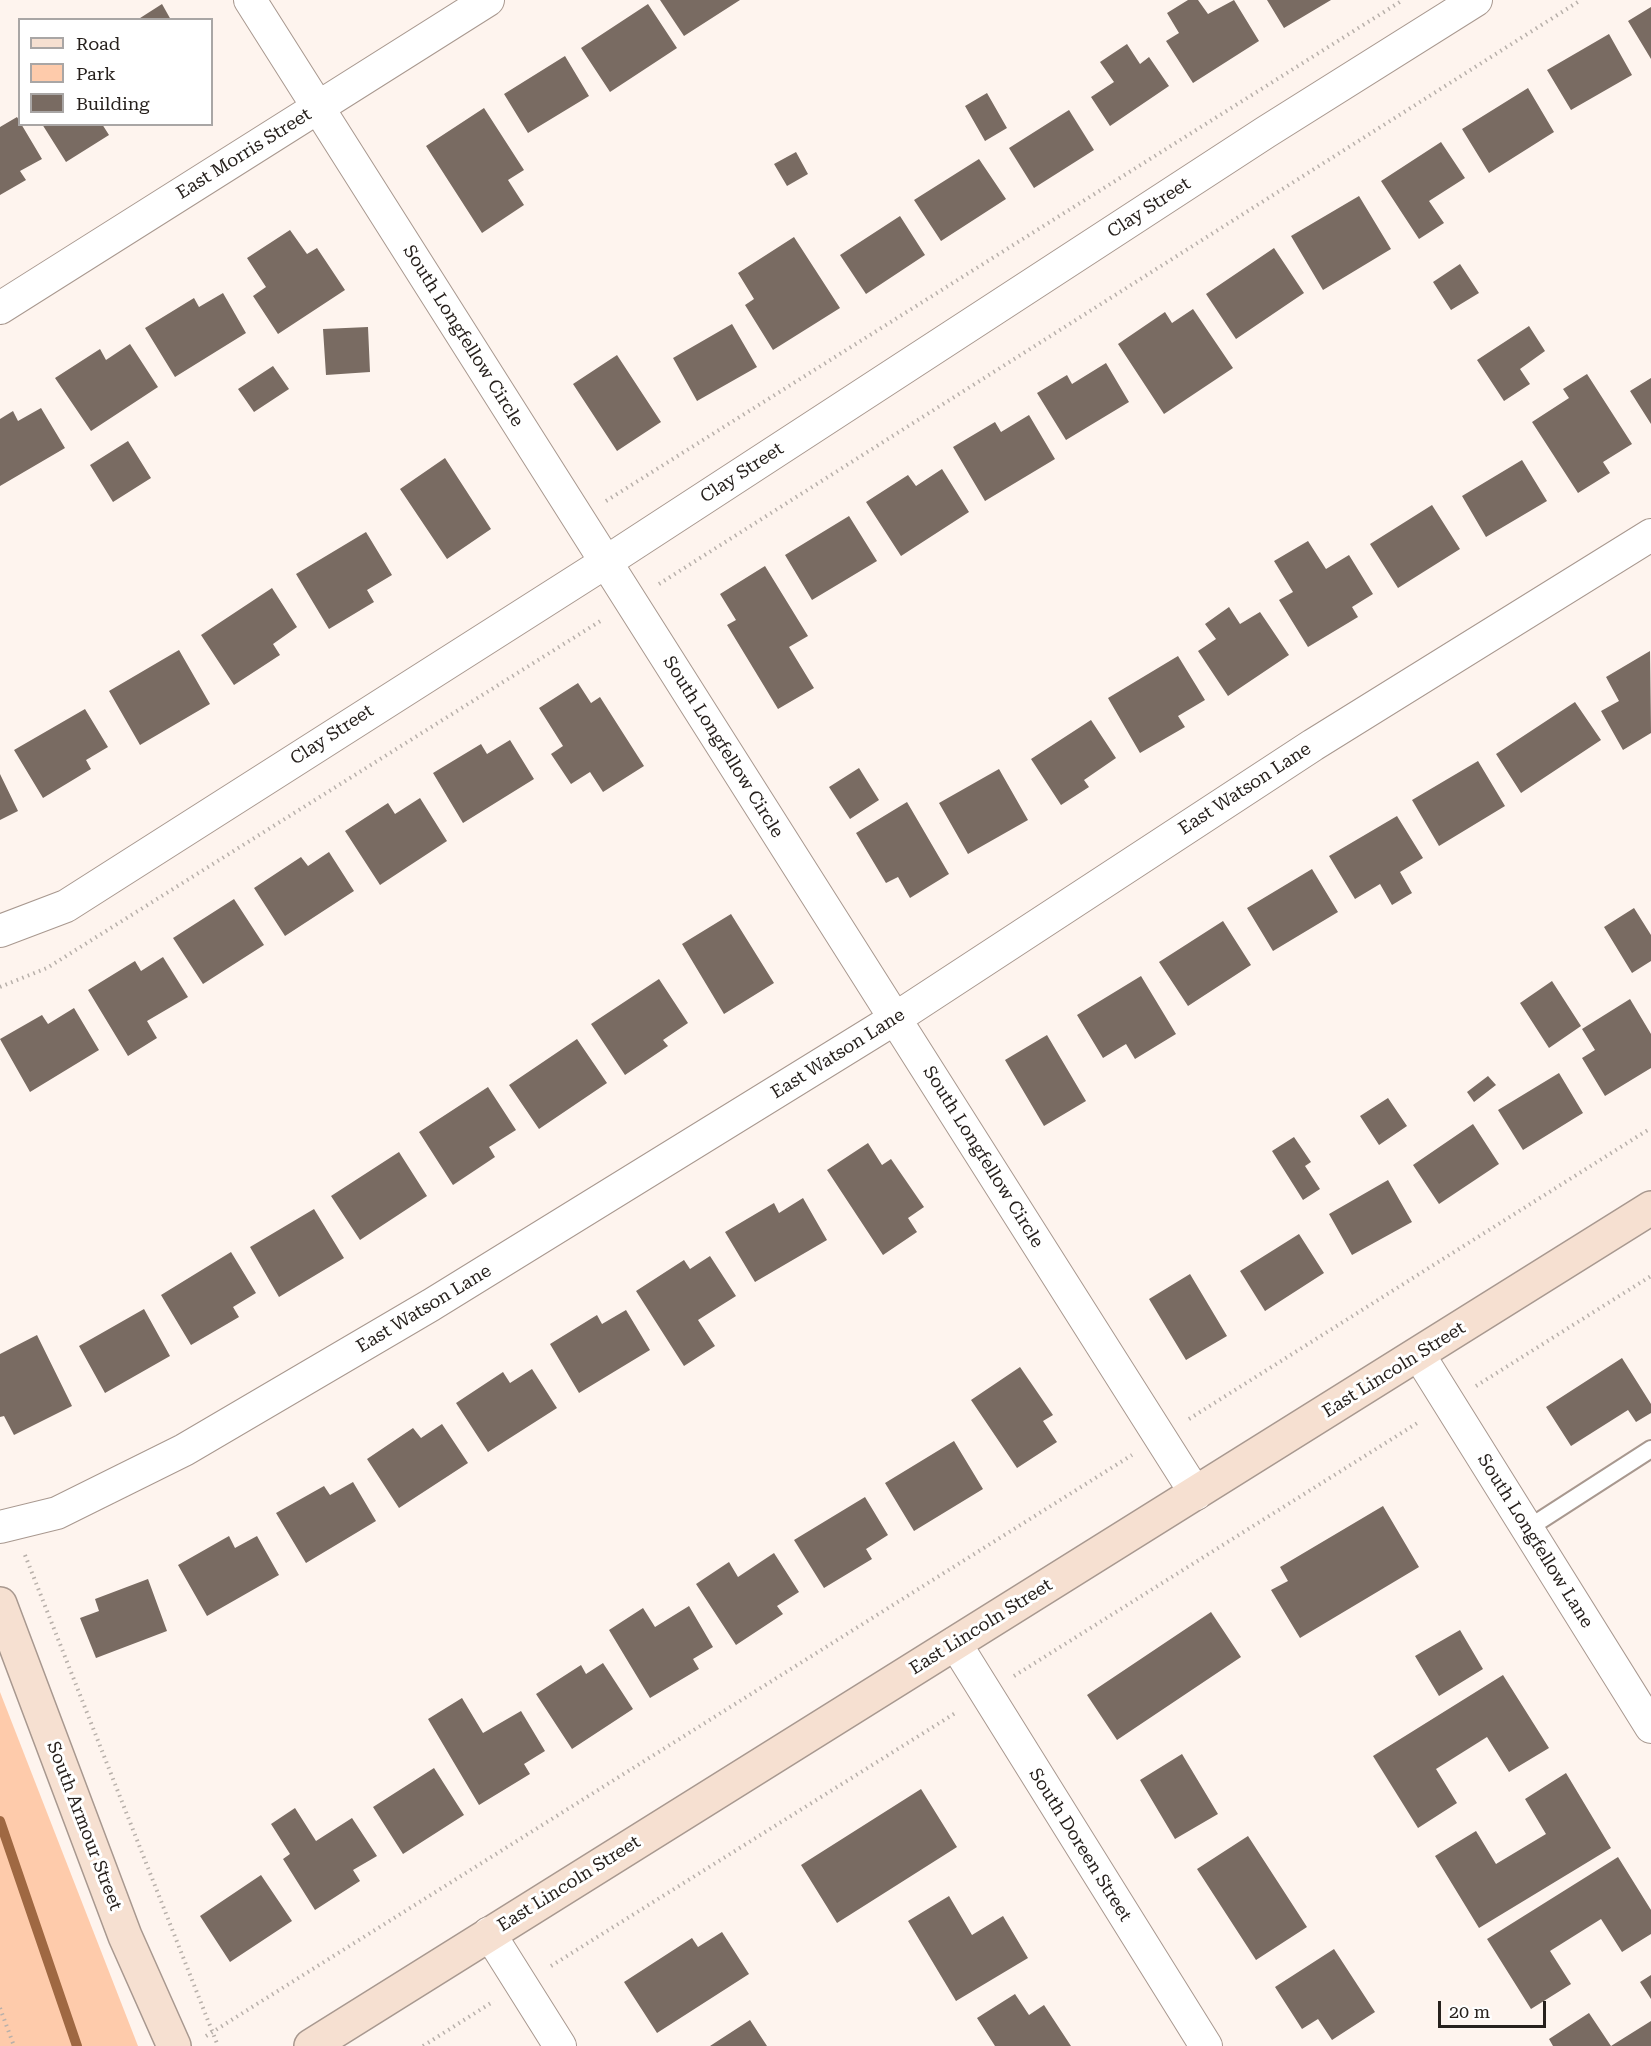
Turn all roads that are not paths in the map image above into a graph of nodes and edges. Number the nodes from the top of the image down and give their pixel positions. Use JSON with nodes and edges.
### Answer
{"nodes":[{"id":1,"x":250,"y":0,"type":"edge"},
{"id":2,"x":488,"y":0,"type":"edge"},
{"id":3,"x":1476,"y":0,"type":"edge"},
{"id":4,"x":317,"y":108,"type":"junction"},
{"id":5,"x":0,"y":308,"type":"edge"},
{"id":6,"x":1651,"y":535,"type":"edge"},
{"id":7,"x":606,"y":562,"type":"junction"},
{"id":8,"x":0,"y":931,"type":"edge"},
{"id":9,"x":896,"y":1018,"type":"junction"},
{"id":10,"x":1651,"y":1208,"type":"edge"},
{"id":11,"x":1419,"y":1355,"type":"junction"},
{"id":12,"x":1651,"y":1449,"type":"edge"},
{"id":13,"x":1196,"y":1494,"type":"junction"},
{"id":14,"x":6,"y":1526,"type":"edge"},
{"id":15,"x":1527,"y":1529,"type":"junction"},
{"id":16,"x":0,"y":1604,"type":"edge"},
{"id":17,"x":955,"y":1643,"type":"junction"},
{"id":18,"x":1651,"y":1727,"type":"edge"},
{"id":19,"x":489,"y":1933,"type":"junction"},
{"id":20,"x":186,"y":2044,"type":"edge"},
{"id":21,"x":311,"y":2046,"type":"edge"},
{"id":22,"x":560,"y":2046,"type":"edge"},
{"id":23,"x":1206,"y":2046,"type":"edge"}],
"edges":[{"from":1,"to":4,"type":"street","name":"South Longfellow Circle"},
{"from":2,"to":4,"type":"street","name":"East Morris Street"},
{"from":3,"to":7,"type":"street","name":"Clay Street"},
{"from":4,"to":5,"type":"street","name":"East Morris Street"},
{"from":4,"to":7,"type":"street","name":"South Longfellow Circle"},
{"from":6,"to":9,"type":"street","name":"East Watson Lane"},
{"from":7,"to":8,"type":"street","name":"Clay Street"},
{"from":7,"to":9,"type":"street","name":"South Longfellow Circle"},
{"from":9,"to":13,"type":"street","name":"South Longfellow Circle"},
{"from":9,"to":14,"type":"street","name":"East Watson Lane"},
{"from":10,"to":11,"type":"street","name":"East Lincoln Street"},
{"from":11,"to":13,"type":"street","name":"East Lincoln Street"},
{"from":11,"to":15,"type":"street","name":"South Longfellow Lane"},
{"from":12,"to":15,"type":"lane"},
{"from":13,"to":17,"type":"street","name":"East Lincoln Street"},
{"from":15,"to":18,"type":"street","name":"South Longfellow Lane"},
{"from":16,"to":20,"type":"street","name":"South Armour Street"},
{"from":17,"to":19,"type":"street","name":"East Lincoln Street"},
{"from":17,"to":23,"type":"street","name":"South Doreen Street"},
{"from":19,"to":21,"type":"street","name":"East Lincoln Street"},
{"from":19,"to":22,"type":"street"}]}
